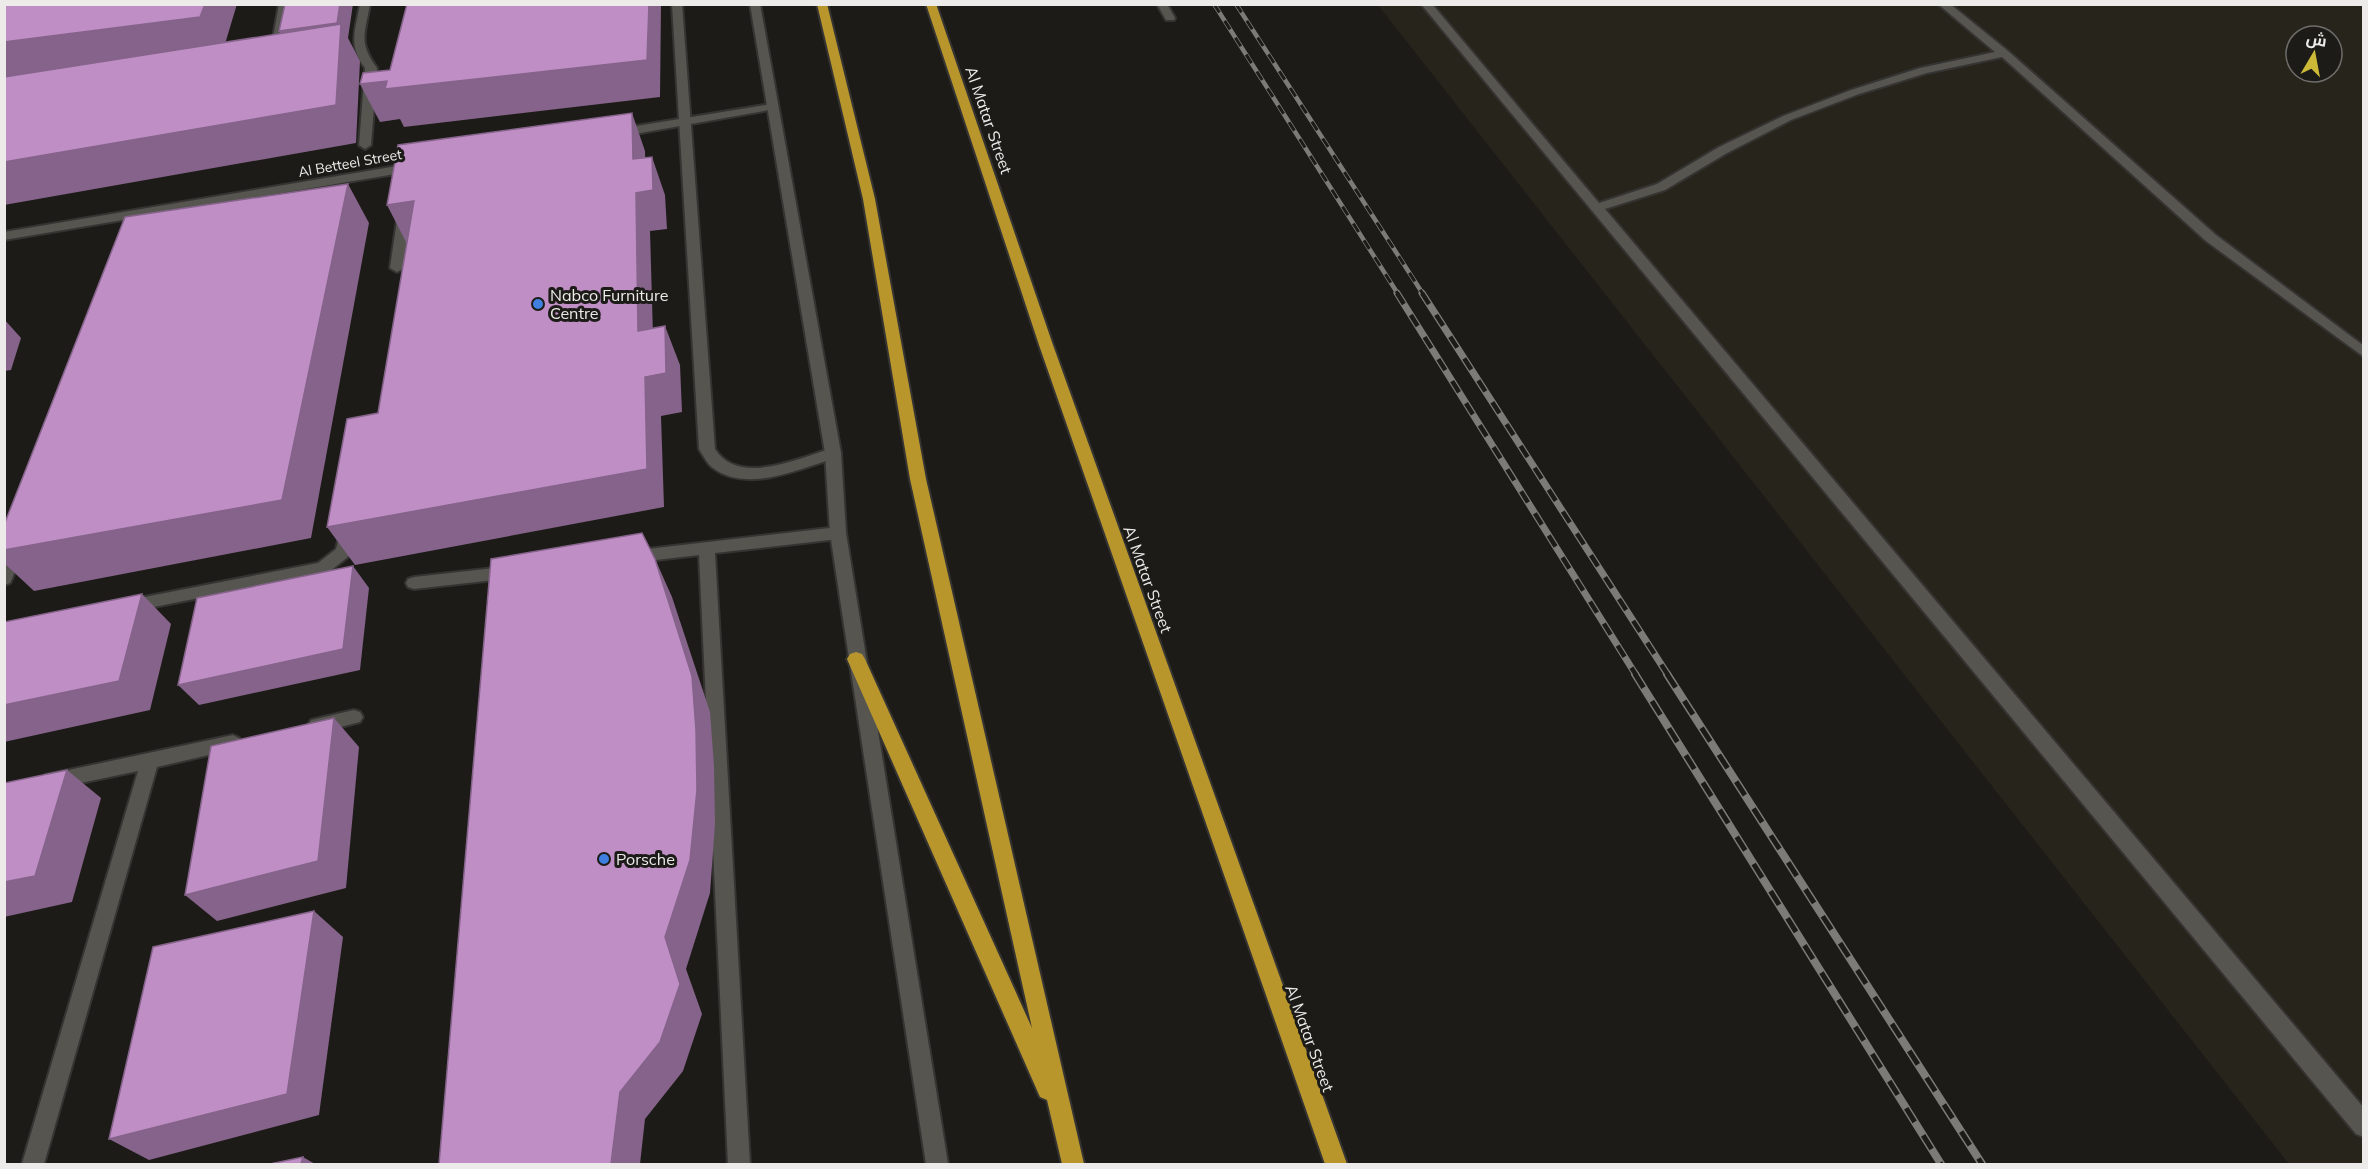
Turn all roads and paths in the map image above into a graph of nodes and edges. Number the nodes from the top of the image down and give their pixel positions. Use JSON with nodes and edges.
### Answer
{"nodes":[{"id":1,"x":284,"y":4,"type":"edge"},
{"id":2,"x":365,"y":4,"type":"edge"},
{"id":3,"x":677,"y":4,"type":"edge"},
{"id":4,"x":754,"y":4,"type":"edge"},
{"id":5,"x":822,"y":4,"type":"edge"},
{"id":6,"x":931,"y":4,"type":"edge"},
{"id":7,"x":1162,"y":4,"type":"edge"},
{"id":8,"x":1426,"y":4,"type":"edge"},
{"id":9,"x":1943,"y":4,"type":"edge"},
{"id":10,"x":1170,"y":18,"type":"dead end"},
{"id":11,"x":2004,"y":53,"type":"junction"},
{"id":12,"x":284,"y":63,"type":"edge"},
{"id":13,"x":771,"y":107,"type":"junction"},
{"id":14,"x":686,"y":121,"type":"junction"},
{"id":15,"x":606,"y":135,"type":"edge"},
{"id":16,"x":365,"y":145,"type":"dead end"},
{"id":17,"x":432,"y":164,"type":"edge"},
{"id":18,"x":409,"y":168,"type":"junction"},
{"id":19,"x":407,"y":186,"type":"edge"},
{"id":20,"x":405,"y":204,"type":"edge"},
{"id":21,"x":1596,"y":208,"type":"junction"},
{"id":22,"x":132,"y":215,"type":"junction"},
{"id":23,"x":124,"y":235,"type":"edge"},
{"id":24,"x":4,"y":236,"type":"edge"},
{"id":25,"x":397,"y":268,"type":"dead end"},
{"id":26,"x":2364,"y":354,"type":"edge"},
{"id":27,"x":833,"y":453,"type":"junction"},
{"id":28,"x":351,"y":509,"type":"edge"},
{"id":29,"x":838,"y":533,"type":"junction"},
{"id":30,"x":20,"y":534,"type":"edge"},
{"id":31,"x":707,"y":548,"type":"junction"},
{"id":32,"x":613,"y":560,"type":"edge"},
{"id":33,"x":531,"y":569,"type":"edge"},
{"id":34,"x":4,"y":579,"type":"edge"},
{"id":35,"x":414,"y":584,"type":"dead end"},
{"id":36,"x":115,"y":609,"type":"edge"},
{"id":37,"x":856,"y":659,"type":"junction"},
{"id":38,"x":354,"y":717,"type":"dead end"},
{"id":39,"x":297,"y":729,"type":"edge"},
{"id":40,"x":252,"y":739,"type":"edge"},
{"id":41,"x":150,"y":760,"type":"junction"},
{"id":42,"x":38,"y":784,"type":"edge"},
{"id":43,"x":1063,"y":1123,"type":"junction"},
{"id":44,"x":2364,"y":1126,"type":"edge"},
{"id":45,"x":33,"y":1164,"type":"edge"},
{"id":46,"x":739,"y":1164,"type":"edge"},
{"id":47,"x":937,"y":1164,"type":"edge"},
{"id":48,"x":1073,"y":1164,"type":"edge"},
{"id":49,"x":1336,"y":1164,"type":"edge"}],
"edges":[{"from":1,"to":12,"type":"street"},
{"from":2,"to":16,"type":"street"},
{"from":3,"to":14,"type":"street"},
{"from":4,"to":13,"type":"street"},
{"from":5,"to":43,"type":"highway"},
{"from":6,"to":49,"type":"highway","name":"Al Matar Street"},
{"from":7,"to":10,"type":"street"},
{"from":8,"to":21,"type":"street"},
{"from":9,"to":11,"type":"street"},
{"from":11,"to":21,"type":"street"},
{"from":11,"to":26,"type":"street"},
{"from":13,"to":14,"type":"street"},
{"from":13,"to":27,"type":"street"},
{"from":14,"to":15,"type":"street"},
{"from":14,"to":27,"type":"street"},
{"from":17,"to":18,"type":"street","name":"Al Betteel Street"},
{"from":18,"to":19,"type":"street"},
{"from":18,"to":22,"type":"street","name":"Al Betteel Street"},
{"from":20,"to":25,"type":"street"},
{"from":21,"to":44,"type":"street"},
{"from":22,"to":23,"type":"street"},
{"from":22,"to":24,"type":"street","name":"Al Betteel Street"},
{"from":27,"to":29,"type":"street"},
{"from":28,"to":36,"type":"street"},
{"from":29,"to":31,"type":"street"},
{"from":29,"to":37,"type":"street"},
{"from":30,"to":34,"type":"street"},
{"from":31,"to":32,"type":"street"},
{"from":31,"to":46,"type":"street"},
{"from":33,"to":35,"type":"street"},
{"from":37,"to":43,"type":"highway"},
{"from":37,"to":47,"type":"street"},
{"from":38,"to":39,"type":"street"},
{"from":40,"to":41,"type":"street"},
{"from":41,"to":42,"type":"street"},
{"from":41,"to":45,"type":"street"},
{"from":43,"to":48,"type":"highway"}]}
